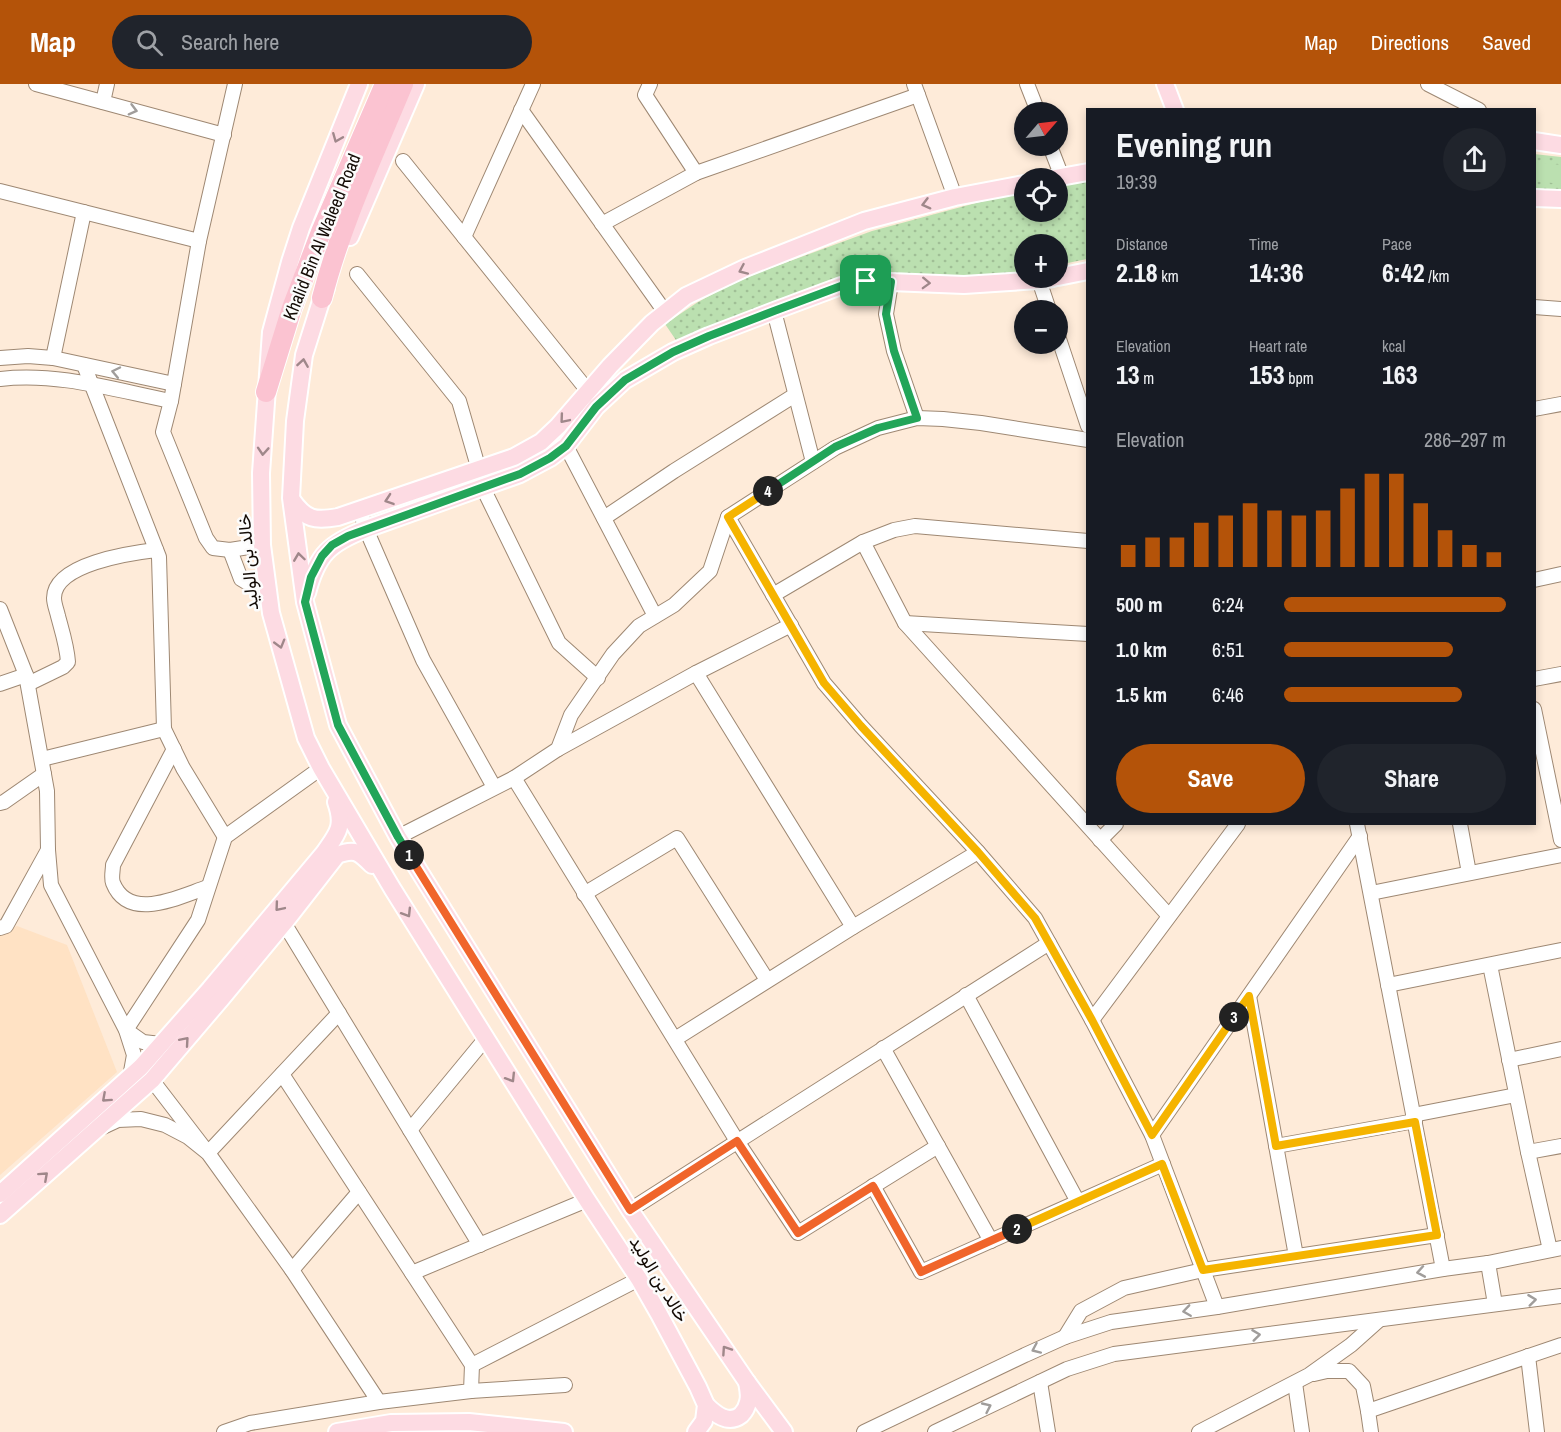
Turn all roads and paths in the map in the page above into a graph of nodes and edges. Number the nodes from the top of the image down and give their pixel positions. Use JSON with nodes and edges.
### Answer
{"nodes":[{"id":1,"x":36,"y":84,"type":"edge"},
{"id":2,"x":107,"y":84,"type":"edge"},
{"id":3,"x":236,"y":84,"type":"edge"},
{"id":4,"x":359,"y":84,"type":"edge"},
{"id":5,"x":385,"y":84,"type":"edge"},
{"id":6,"x":403,"y":84,"type":"edge"},
{"id":7,"x":416,"y":84,"type":"edge"},
{"id":8,"x":533,"y":84,"type":"edge"},
{"id":9,"x":650,"y":84,"type":"edge"},
{"id":10,"x":1027,"y":84,"type":"edge"},
{"id":11,"x":1165,"y":84,"type":"edge"},
{"id":12,"x":1428,"y":84,"type":"edge"},
{"id":13,"x":916,"y":89,"type":"edge"},
{"id":14,"x":103,"y":102,"type":"junction"},
{"id":15,"x":1034,"y":102,"type":"edge"},
{"id":16,"x":1174,"y":108,"type":"edge"},
{"id":17,"x":1475,"y":108,"type":"edge"},
{"id":18,"x":521,"y":110,"type":"junction"},
{"id":19,"x":224,"y":135,"type":"junction"},
{"id":20,"x":403,"y":161,"type":"dead end"},
{"id":21,"x":1086,"y":172,"type":"edge"},
{"id":22,"x":696,"y":173,"type":"junction"},
{"id":23,"x":1068,"y":176,"type":"edge"},
{"id":24,"x":1014,"y":186,"type":"edge"},
{"id":25,"x":0,"y":191,"type":"edge"},
{"id":26,"x":955,"y":197,"type":"junction"},
{"id":27,"x":1536,"y":198,"type":"edge"},
{"id":28,"x":1561,"y":199,"type":"edge"},
{"id":29,"x":84,"y":212,"type":"junction"},
{"id":30,"x":602,"y":224,"type":"junction"},
{"id":31,"x":465,"y":237,"type":"junction"},
{"id":32,"x":199,"y":241,"type":"junction"},
{"id":33,"x":1086,"y":271,"type":"edge"},
{"id":34,"x":357,"y":274,"type":"dead end"},
{"id":35,"x":1068,"y":275,"type":"edge"},
{"id":36,"x":1014,"y":281,"type":"edge"},
{"id":37,"x":891,"y":282,"type":"junction"},
{"id":38,"x":322,"y":297,"type":"junction"},
{"id":39,"x":1536,"y":307,"type":"edge"},
{"id":40,"x":1561,"y":309,"type":"edge"},
{"id":41,"x":774,"y":311,"type":"junction"},
{"id":42,"x":665,"y":312,"type":"junction"},
{"id":43,"x":1064,"y":354,"type":"edge"},
{"id":44,"x":0,"y":358,"type":"edge"},
{"id":45,"x":53,"y":358,"type":"junction"},
{"id":46,"x":84,"y":365,"type":"junction"},
{"id":47,"x":0,"y":379,"type":"edge"},
{"id":48,"x":174,"y":384,"type":"junction"},
{"id":49,"x":93,"y":385,"type":"junction"},
{"id":50,"x":588,"y":391,"type":"junction"},
{"id":51,"x":266,"y":392,"type":"junction"},
{"id":52,"x":795,"y":395,"type":"junction"},
{"id":53,"x":171,"y":401,"type":"junction"},
{"id":54,"x":1561,"y":404,"type":"edge"},
{"id":55,"x":1536,"y":409,"type":"edge"},
{"id":56,"x":917,"y":418,"type":"junction"},
{"id":57,"x":1086,"y":420,"type":"edge"},
{"id":58,"x":1086,"y":440,"type":"edge"},
{"id":59,"x":566,"y":446,"type":"junction"},
{"id":60,"x":813,"y":462,"type":"junction"},
{"id":61,"x":479,"y":470,"type":"junction"},
{"id":62,"x":483,"y":488,"type":"junction"},
{"id":63,"x":291,"y":498,"type":"junction"},
{"id":64,"x":360,"y":511,"type":"junction"},
{"id":65,"x":728,"y":517,"type":"junction"},
{"id":66,"x":604,"y":518,"type":"junction"},
{"id":67,"x":366,"y":529,"type":"junction"},
{"id":68,"x":1086,"y":541,"type":"edge"},
{"id":69,"x":862,"y":542,"type":"junction"},
{"id":70,"x":262,"y":545,"type":"junction"},
{"id":71,"x":156,"y":550,"type":"junction"},
{"id":72,"x":230,"y":550,"type":"junction"},
{"id":73,"x":1561,"y":574,"type":"edge"},
{"id":74,"x":1536,"y":580,"type":"edge"},
{"id":75,"x":246,"y":582,"type":"dead end"},
{"id":76,"x":773,"y":595,"type":"junction"},
{"id":77,"x":305,"y":602,"type":"junction"},
{"id":78,"x":0,"y":609,"type":"edge"},
{"id":79,"x":655,"y":616,"type":"junction"},
{"id":80,"x":905,"y":623,"type":"junction"},
{"id":81,"x":790,"y":625,"type":"junction"},
{"id":82,"x":1086,"y":634,"type":"edge"},
{"id":83,"x":696,"y":673,"type":"junction"},
{"id":84,"x":1561,"y":674,"type":"edge"},
{"id":85,"x":597,"y":678,"type":"junction"},
{"id":86,"x":1536,"y":679,"type":"edge"},
{"id":87,"x":27,"y":680,"type":"junction"},
{"id":88,"x":0,"y":684,"type":"edge"},
{"id":89,"x":1536,"y":719,"type":"edge"},
{"id":90,"x":164,"y":729,"type":"junction"},
{"id":91,"x":174,"y":749,"type":"junction"},
{"id":92,"x":558,"y":749,"type":"junction"},
{"id":93,"x":42,"y":759,"type":"junction"},
{"id":94,"x":1561,"y":764,"type":"edge"},
{"id":95,"x":1546,"y":767,"type":"junction"},
{"id":96,"x":321,"y":768,"type":"junction"},
{"id":97,"x":44,"y":774,"type":"junction"},
{"id":98,"x":514,"y":778,"type":"junction"},
{"id":99,"x":494,"y":787,"type":"junction"},
{"id":100,"x":0,"y":803,"type":"edge"},
{"id":101,"x":1086,"y":824,"type":"edge"},
{"id":102,"x":1087,"y":825,"type":"edge"},
{"id":103,"x":1115,"y":825,"type":"edge"},
{"id":104,"x":1237,"y":825,"type":"edge"},
{"id":105,"x":1460,"y":825,"type":"edge"},
{"id":106,"x":1358,"y":830,"type":"edge"},
{"id":107,"x":225,"y":837,"type":"junction"},
{"id":108,"x":398,"y":837,"type":"junction"},
{"id":109,"x":1100,"y":840,"type":"junction"},
{"id":110,"x":1561,"y":840,"type":"edge"},
{"id":111,"x":48,"y":850,"type":"junction"},
{"id":112,"x":978,"y":852,"type":"junction"},
{"id":113,"x":1561,"y":855,"type":"edge"},
{"id":114,"x":1469,"y":873,"type":"junction"},
{"id":115,"x":208,"y":887,"type":"junction"},
{"id":116,"x":392,"y":888,"type":"junction"},
{"id":117,"x":1371,"y":893,"type":"junction"},
{"id":118,"x":584,"y":894,"type":"junction"},
{"id":119,"x":1169,"y":916,"type":"junction"},
{"id":120,"x":284,"y":923,"type":"junction"},
{"id":121,"x":852,"y":927,"type":"junction"},
{"id":122,"x":0,"y":928,"type":"edge"},
{"id":123,"x":1049,"y":942,"type":"junction"},
{"id":124,"x":1561,"y":950,"type":"edge"},
{"id":125,"x":1490,"y":965,"type":"junction"},
{"id":126,"x":767,"y":980,"type":"junction"},
{"id":127,"x":1388,"y":985,"type":"junction"},
{"id":128,"x":966,"y":995,"type":"junction"},
{"id":129,"x":1249,"y":996,"type":"junction"},
{"id":130,"x":339,"y":1013,"type":"junction"},
{"id":131,"x":1092,"y":1020,"type":"junction"},
{"id":132,"x":126,"y":1030,"type":"junction"},
{"id":133,"x":486,"y":1038,"type":"junction"},
{"id":134,"x":675,"y":1039,"type":"junction"},
{"id":135,"x":161,"y":1044,"type":"junction"},
{"id":136,"x":883,"y":1048,"type":"junction"},
{"id":137,"x":1561,"y":1049,"type":"edge"},
{"id":138,"x":1509,"y":1060,"type":"junction"},
{"id":139,"x":282,"y":1074,"type":"junction"},
{"id":140,"x":130,"y":1077,"type":"junction"},
{"id":141,"x":152,"y":1080,"type":"junction"},
{"id":142,"x":1516,"y":1095,"type":"junction"},
{"id":143,"x":1414,"y":1118,"type":"junction"},
{"id":144,"x":410,"y":1130,"type":"junction"},
{"id":145,"x":93,"y":1132,"type":"junction"},
{"id":146,"x":1152,"y":1135,"type":"junction"},
{"id":147,"x":737,"y":1141,"type":"junction"},
{"id":148,"x":938,"y":1146,"type":"junction"},
{"id":149,"x":1276,"y":1146,"type":"junction"},
{"id":150,"x":1561,"y":1146,"type":"edge"},
{"id":151,"x":1528,"y":1152,"type":"junction"},
{"id":152,"x":208,"y":1153,"type":"junction"},
{"id":153,"x":1162,"y":1164,"type":"junction"},
{"id":154,"x":873,"y":1186,"type":"junction"},
{"id":155,"x":359,"y":1192,"type":"junction"},
{"id":156,"x":0,"y":1194,"type":"edge"},
{"id":157,"x":587,"y":1200,"type":"junction"},
{"id":158,"x":1077,"y":1202,"type":"junction"},
{"id":159,"x":630,"y":1210,"type":"junction"},
{"id":160,"x":0,"y":1215,"type":"edge"},
{"id":161,"x":1437,"y":1235,"type":"junction"},
{"id":162,"x":991,"y":1241,"type":"junction"},
{"id":163,"x":480,"y":1245,"type":"junction"},
{"id":164,"x":1556,"y":1249,"type":"edge"},
{"id":165,"x":1296,"y":1257,"type":"junction"},
{"id":166,"x":1488,"y":1263,"type":"junction"},
{"id":167,"x":1443,"y":1269,"type":"junction"},
{"id":168,"x":292,"y":1270,"type":"junction"},
{"id":169,"x":1203,"y":1270,"type":"junction"},
{"id":170,"x":412,"y":1273,"type":"junction"},
{"id":171,"x":639,"y":1279,"type":"junction"},
{"id":172,"x":1561,"y":1296,"type":"edge"},
{"id":173,"x":1495,"y":1304,"type":"junction"},
{"id":174,"x":1217,"y":1307,"type":"junction"},
{"id":175,"x":1379,"y":1320,"type":"junction"},
{"id":176,"x":1065,"y":1337,"type":"junction"},
{"id":177,"x":1561,"y":1345,"type":"edge"},
{"id":178,"x":1528,"y":1356,"type":"junction"},
{"id":179,"x":472,"y":1365,"type":"junction"},
{"id":180,"x":1310,"y":1375,"type":"junction"},
{"id":181,"x":747,"y":1382,"type":"junction"},
{"id":182,"x":1040,"y":1382,"type":"junction"},
{"id":183,"x":1294,"y":1383,"type":"junction"},
{"id":184,"x":565,"y":1385,"type":"dead end"},
{"id":185,"x":471,"y":1391,"type":"junction"},
{"id":186,"x":379,"y":1402,"type":"junction"},
{"id":187,"x":706,"y":1405,"type":"junction"},
{"id":188,"x":1368,"y":1411,"type":"junction"},
{"id":189,"x":224,"y":1432,"type":"edge"},
{"id":190,"x":337,"y":1432,"type":"edge"},
{"id":191,"x":564,"y":1432,"type":"edge"},
{"id":192,"x":696,"y":1432,"type":"edge"},
{"id":193,"x":784,"y":1432,"type":"edge"},
{"id":194,"x":864,"y":1432,"type":"edge"},
{"id":195,"x":935,"y":1432,"type":"edge"},
{"id":196,"x":1048,"y":1432,"type":"edge"},
{"id":197,"x":1199,"y":1432,"type":"edge"},
{"id":198,"x":1302,"y":1432,"type":"edge"},
{"id":199,"x":1371,"y":1432,"type":"edge"},
{"id":200,"x":1538,"y":1432,"type":"edge"}],
"edges":[{"from":1,"to":14,"type":"street"},
{"from":2,"to":14,"type":"street"},
{"from":3,"to":19,"type":"street"},
{"from":4,"to":51,"type":"main road","name":"خالد بن الوليد","one_way":true},
{"from":5,"to":51,"type":"highway","name":"Khalid Bin Al Waleed Road"},
{"from":6,"to":38,"type":"highway","name":"Khalid Bin Al Waleed Road"},
{"from":7,"to":38,"type":"main road","name":"خالد بن الوليد"},
{"from":8,"to":18,"type":"street"},
{"from":9,"to":22,"type":"street"},
{"from":10,"to":15,"type":"street"},
{"from":11,"to":16,"type":"main road"},
{"from":12,"to":17,"type":"street"},
{"from":13,"to":22,"type":"street"},
{"from":13,"to":26,"type":"street"},
{"from":14,"to":19,"type":"street","one_way":true},
{"from":18,"to":30,"type":"street"},
{"from":18,"to":31,"type":"street"},
{"from":19,"to":32,"type":"street"},
{"from":20,"to":31,"type":"street"},
{"from":21,"to":23,"type":"main road"},
{"from":22,"to":30,"type":"street"},
{"from":24,"to":26,"type":"main road"},
{"from":25,"to":29,"type":"street"},
{"from":26,"to":42,"type":"main road","one_way":true},
{"from":27,"to":28,"type":"main road"},
{"from":29,"to":32,"type":"street"},
{"from":29,"to":45,"type":"street"},
{"from":30,"to":42,"type":"street"},
{"from":31,"to":50,"type":"street"},
{"from":32,"to":48,"type":"street"},
{"from":33,"to":35,"type":"main road"},
{"from":34,"to":61,"type":"street"},
{"from":37,"to":36,"type":"main road","one_way":true},
{"from":37,"to":41,"type":"main road"},
{"from":37,"to":56,"type":"street"},
{"from":63,"to":38,"type":"main road","name":"خالد بن الوليد","one_way":true},
{"from":39,"to":40,"type":"street"},
{"from":41,"to":52,"type":"street"},
{"from":41,"to":59,"type":"main road"},
{"from":42,"to":50,"type":"main road"},
{"from":43,"to":57,"type":"street"},
{"from":44,"to":45,"type":"street"},
{"from":45,"to":46,"type":"street"},
{"from":48,"to":46,"type":"street","one_way":true},
{"from":46,"to":49,"type":"street"},
{"from":47,"to":49,"type":"street"},
{"from":48,"to":53,"type":"street"},
{"from":49,"to":53,"type":"street"},
{"from":49,"to":71,"type":"street"},
{"from":50,"to":61,"type":"main road","one_way":true},
{"from":51,"to":70,"type":"main road","name":"خالد بن الوليد","one_way":true},
{"from":52,"to":60,"type":"street"},
{"from":52,"to":66,"type":"street"},
{"from":53,"to":72,"type":"street"},
{"from":54,"to":55,"type":"street"},
{"from":56,"to":58,"type":"street"},
{"from":56,"to":60,"type":"street"},
{"from":59,"to":62,"type":"main road"},
{"from":59,"to":66,"type":"street"},
{"from":60,"to":65,"type":"street"},
{"from":61,"to":64,"type":"main road","one_way":true},
{"from":62,"to":67,"type":"main road"},
{"from":62,"to":85,"type":"street"},
{"from":63,"to":64,"type":"main road"},
{"from":77,"to":63,"type":"main road","name":"خالد بن الوليد","one_way":true},
{"from":64,"to":67,"type":"street"},
{"from":65,"to":76,"type":"street"},
{"from":65,"to":79,"type":"street"},
{"from":66,"to":79,"type":"street"},
{"from":67,"to":77,"type":"main road"},
{"from":67,"to":99,"type":"street"},
{"from":68,"to":69,"type":"street"},
{"from":69,"to":76,"type":"street"},
{"from":69,"to":80,"type":"street"},
{"from":70,"to":72,"type":"street"},
{"from":70,"to":96,"type":"main road","name":"خالد بن الوليد","one_way":true},
{"from":71,"to":87,"type":"street"},
{"from":71,"to":90,"type":"street"},
{"from":72,"to":75,"type":"street"},
{"from":73,"to":74,"type":"street"},
{"from":76,"to":81,"type":"street"},
{"from":77,"to":108,"type":"main road","name":"خالد بن الوليد"},
{"from":78,"to":87,"type":"street"},
{"from":79,"to":85,"type":"street"},
{"from":80,"to":82,"type":"street"},
{"from":80,"to":101,"type":"street"},
{"from":81,"to":83,"type":"street"},
{"from":81,"to":112,"type":"street"},
{"from":83,"to":92,"type":"street"},
{"from":83,"to":121,"type":"street"},
{"from":84,"to":86,"type":"street"},
{"from":85,"to":92,"type":"street"},
{"from":87,"to":88,"type":"street"},
{"from":87,"to":93,"type":"street"},
{"from":89,"to":95,"type":"street"},
{"from":90,"to":91,"type":"street"},
{"from":90,"to":93,"type":"street"},
{"from":91,"to":107,"type":"street"},
{"from":91,"to":115,"type":"street"},
{"from":92,"to":98,"type":"street"},
{"from":93,"to":97,"type":"street"},
{"from":94,"to":95,"type":"street"},
{"from":95,"to":110,"type":"street"},
{"from":96,"to":107,"type":"street"},
{"from":96,"to":116,"type":"main road","name":"خالد بن الوليد"},
{"from":96,"to":135,"type":"main road","one_way":true},
{"from":97,"to":100,"type":"street"},
{"from":97,"to":111,"type":"street"},
{"from":98,"to":99,"type":"street"},
{"from":98,"to":118,"type":"street"},
{"from":99,"to":108,"type":"street"},
{"from":102,"to":109,"type":"street"},
{"from":103,"to":109,"type":"street"},
{"from":104,"to":119,"type":"street"},
{"from":105,"to":114,"type":"street"},
{"from":106,"to":117,"type":"street"},
{"from":106,"to":129,"type":"street"},
{"from":107,"to":115,"type":"street"},
{"from":108,"to":159,"type":"main road","name":"خالد بن الوليد"},
{"from":109,"to":119,"type":"street"},
{"from":111,"to":122,"type":"street"},
{"from":111,"to":132,"type":"street"},
{"from":112,"to":121,"type":"street"},
{"from":112,"to":123,"type":"street"},
{"from":113,"to":114,"type":"street"},
{"from":114,"to":117,"type":"street"},
{"from":115,"to":132,"type":"street"},
{"from":116,"to":120,"type":"main road"},
{"from":116,"to":133,"type":"main road","name":"خالد بن الوليد","one_way":true},
{"from":117,"to":127,"type":"street"},
{"from":118,"to":126,"type":"street"},
{"from":118,"to":134,"type":"street"},
{"from":119,"to":131,"type":"street"},
{"from":120,"to":130,"type":"street"},
{"from":141,"to":120,"type":"main road","one_way":true},
{"from":121,"to":126,"type":"street"},
{"from":123,"to":128,"type":"street"},
{"from":123,"to":131,"type":"street"},
{"from":124,"to":125,"type":"street"},
{"from":125,"to":127,"type":"street"},
{"from":125,"to":138,"type":"street"},
{"from":126,"to":134,"type":"street"},
{"from":127,"to":143,"type":"street"},
{"from":128,"to":136,"type":"street"},
{"from":128,"to":158,"type":"street"},
{"from":129,"to":146,"type":"street"},
{"from":129,"to":149,"type":"street"},
{"from":130,"to":139,"type":"street"},
{"from":130,"to":144,"type":"street"},
{"from":131,"to":146,"type":"street"},
{"from":132,"to":135,"type":"street"},
{"from":132,"to":140,"type":"street"},
{"from":133,"to":144,"type":"street"},
{"from":133,"to":157,"type":"main road","name":"خالد بن الوليد","one_way":true},
{"from":134,"to":147,"type":"street"},
{"from":135,"to":140,"type":"main road"},
{"from":136,"to":147,"type":"street"},
{"from":136,"to":148,"type":"street"},
{"from":137,"to":138,"type":"street"},
{"from":138,"to":142,"type":"street"},
{"from":139,"to":152,"type":"street"},
{"from":139,"to":155,"type":"street"},
{"from":140,"to":156,"type":"main road","one_way":true},
{"from":141,"to":145,"type":"main road"},
{"from":141,"to":152,"type":"street"},
{"from":142,"to":143,"type":"street"},
{"from":142,"to":151,"type":"street"},
{"from":143,"to":149,"type":"street"},
{"from":143,"to":161,"type":"street"},
{"from":144,"to":163,"type":"street"},
{"from":145,"to":152,"type":"street"},
{"from":160,"to":145,"type":"main road","one_way":true},
{"from":146,"to":153,"type":"street"},
{"from":147,"to":154,"type":"street"},
{"from":147,"to":159,"type":"street"},
{"from":148,"to":154,"type":"street"},
{"from":148,"to":162,"type":"street"},
{"from":149,"to":165,"type":"street"},
{"from":150,"to":151,"type":"street"},
{"from":151,"to":164,"type":"street"},
{"from":152,"to":168,"type":"street"},
{"from":153,"to":158,"type":"street"},
{"from":153,"to":169,"type":"street"},
{"from":154,"to":162,"type":"street"},
{"from":155,"to":168,"type":"street"},
{"from":155,"to":170,"type":"street"},
{"from":157,"to":163,"type":"street"},
{"from":157,"to":171,"type":"main road","name":"خالد بن الوليد"},
{"from":158,"to":162,"type":"street"},
{"from":181,"to":159,"type":"main road","name":"خالد بن الوليد","one_way":true},
{"from":161,"to":165,"type":"street"},
{"from":161,"to":167,"type":"street"},
{"from":163,"to":170,"type":"street"},
{"from":164,"to":166,"type":"street"},
{"from":165,"to":169,"type":"street"},
{"from":166,"to":167,"type":"street"},
{"from":166,"to":173,"type":"street"},
{"from":167,"to":174,"type":"street","one_way":true},
{"from":168,"to":186,"type":"street"},
{"from":169,"to":174,"type":"street"},
{"from":169,"to":176,"type":"street"},
{"from":170,"to":179,"type":"street"},
{"from":171,"to":179,"type":"street"},
{"from":171,"to":187,"type":"main road","name":"خالد بن الوليد"},
{"from":173,"to":172,"type":"street","one_way":true},
{"from":173,"to":175,"type":"street"},
{"from":174,"to":176,"type":"street","one_way":true},
{"from":175,"to":180,"type":"street"},
{"from":182,"to":175,"type":"street","one_way":true},
{"from":176,"to":194,"type":"street","one_way":true},
{"from":177,"to":178,"type":"street"},
{"from":178,"to":188,"type":"street"},
{"from":178,"to":200,"type":"street"},
{"from":179,"to":185,"type":"street"},
{"from":180,"to":183,"type":"street"},
{"from":180,"to":188,"type":"street"},
{"from":181,"to":187,"type":"main road"},
{"from":181,"to":193,"type":"main road","name":"خالد بن الوليد"},
{"from":195,"to":182,"type":"street","one_way":true},
{"from":182,"to":196,"type":"street"},
{"from":183,"to":197,"type":"street"},
{"from":183,"to":198,"type":"street"},
{"from":184,"to":185,"type":"street"},
{"from":185,"to":186,"type":"street"},
{"from":186,"to":189,"type":"street"},
{"from":187,"to":192,"type":"main road"},
{"from":188,"to":199,"type":"street"},
{"from":190,"to":191,"type":"main road"}]}
